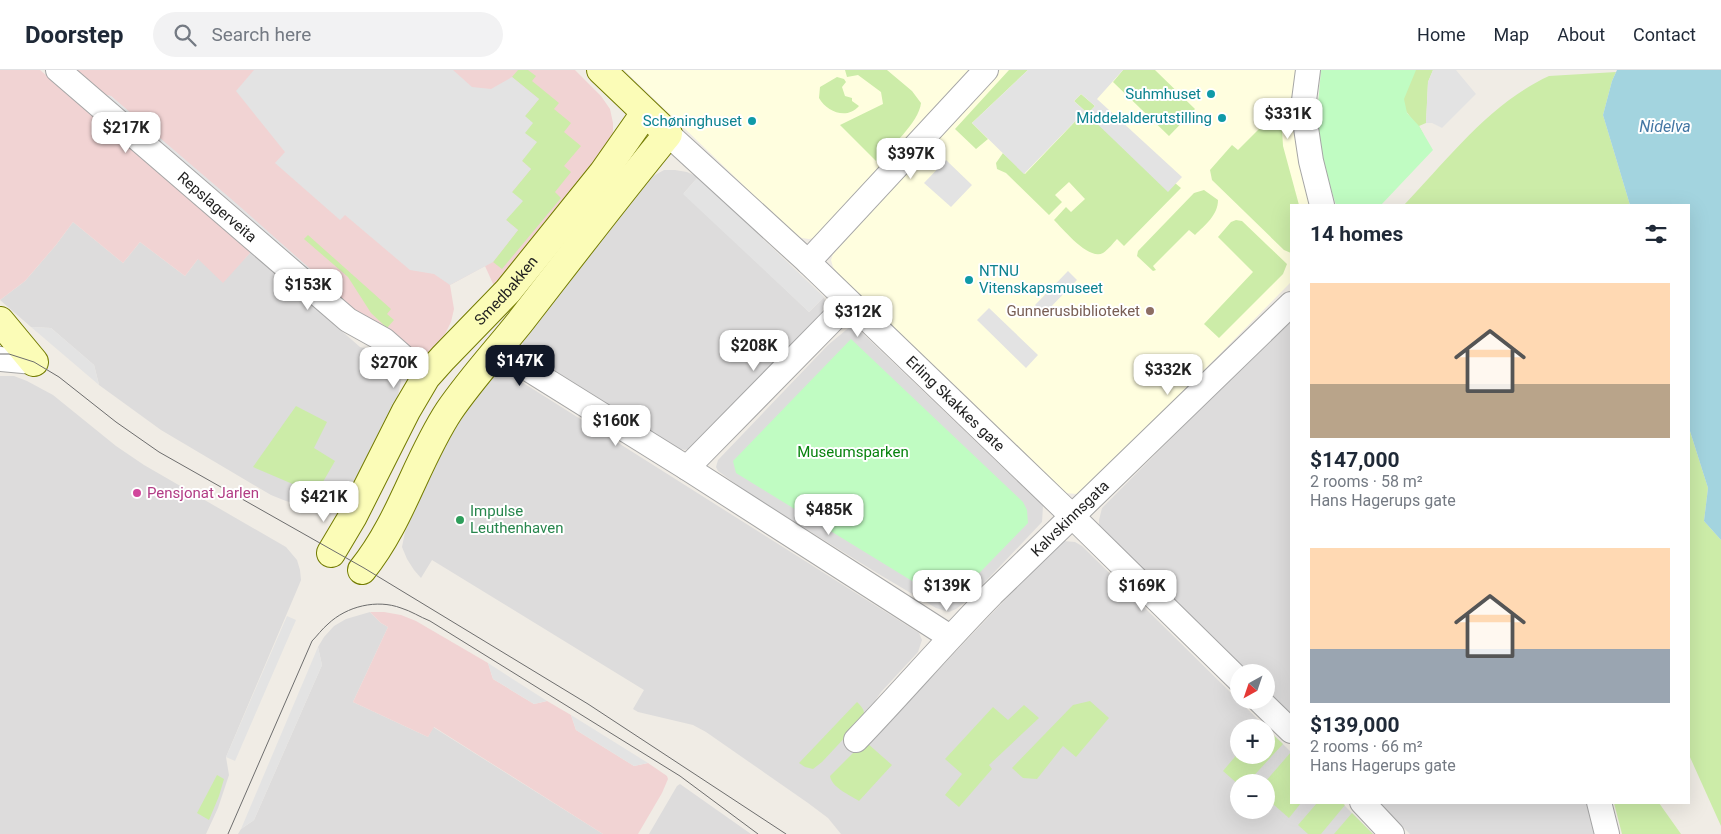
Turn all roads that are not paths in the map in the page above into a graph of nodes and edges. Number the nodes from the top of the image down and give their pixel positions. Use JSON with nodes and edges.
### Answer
{"nodes":[{"id":1,"x":58,"y":70,"type":"edge"},
{"id":2,"x":601,"y":70,"type":"edge"},
{"id":3,"x":986,"y":70,"type":"edge"},
{"id":4,"x":1308,"y":70,"type":"edge"},
{"id":5,"x":645,"y":113,"type":"junction"},
{"id":6,"x":668,"y":134,"type":"junction"},
{"id":7,"x":1322,"y":204,"type":"edge"},
{"id":8,"x":808,"y":262,"type":"junction"},
{"id":9,"x":849,"y":303,"type":"junction"},
{"id":10,"x":1290,"y":305,"type":"edge"},
{"id":11,"x":0,"y":321,"type":"edge"},
{"id":12,"x":0,"y":340,"type":"edge"},
{"id":13,"x":496,"y":349,"type":"junction"},
{"id":14,"x":0,"y":359,"type":"edge"},
{"id":15,"x":34,"y":362,"type":"junction"},
{"id":16,"x":426,"y":377,"type":"junction"},
{"id":17,"x":687,"y":468,"type":"junction"},
{"id":18,"x":1072,"y":516,"type":"junction"},
{"id":19,"x":331,"y":553,"type":"dead end"},
{"id":20,"x":362,"y":570,"type":"dead end"},
{"id":21,"x":950,"y":637,"type":"junction"},
{"id":22,"x":1230,"y":671,"type":"edge"},
{"id":23,"x":1268,"y":709,"type":"edge"},
{"id":24,"x":1290,"y":730,"type":"edge"},
{"id":25,"x":856,"y":740,"type":"dead end"},
{"id":26,"x":1364,"y":804,"type":"edge"},
{"id":27,"x":1600,"y":804,"type":"edge"},
{"id":28,"x":1392,"y":834,"type":"edge"},
{"id":29,"x":1607,"y":834,"type":"edge"}],
"edges":[{"from":1,"to":16,"type":"street","name":"Repslagerveita"},
{"from":2,"to":5,"type":"street","name":"Erling Skakkes gate"},
{"from":3,"to":8,"type":"street"},
{"from":4,"to":7,"type":"street"},
{"from":5,"to":6,"type":"street","name":"Erling Skakkes gate"},
{"from":5,"to":16,"type":"street","name":"Smedbakken"},
{"from":6,"to":8,"type":"street","name":"Erling Skakkes gate"},
{"from":6,"to":13,"type":"street","name":"Smedbakken"},
{"from":8,"to":9,"type":"street","name":"Erling Skakkes gate"},
{"from":9,"to":17,"type":"street"},
{"from":9,"to":18,"type":"street","name":"Erling Skakkes gate"},
{"from":10,"to":18,"type":"street","name":"Kalvskinnsgata"},
{"from":11,"to":15,"type":"street"},
{"from":12,"to":15,"type":"street"},
{"from":13,"to":17,"type":"street"},
{"from":13,"to":20,"type":"street","name":"Smedbakken"},
{"from":14,"to":15,"type":"street"},
{"from":16,"to":19,"type":"street","name":"Smedbakken"},
{"from":17,"to":21,"type":"street"},
{"from":18,"to":21,"type":"street","name":"Kalvskinnsgata"},
{"from":18,"to":22,"type":"street","name":"Erling Skakkes gate"},
{"from":21,"to":25,"type":"street","name":"Kalvskinnsgata"},
{"from":23,"to":24,"type":"street"},
{"from":26,"to":28,"type":"street"},
{"from":27,"to":29,"type":"street"}]}
